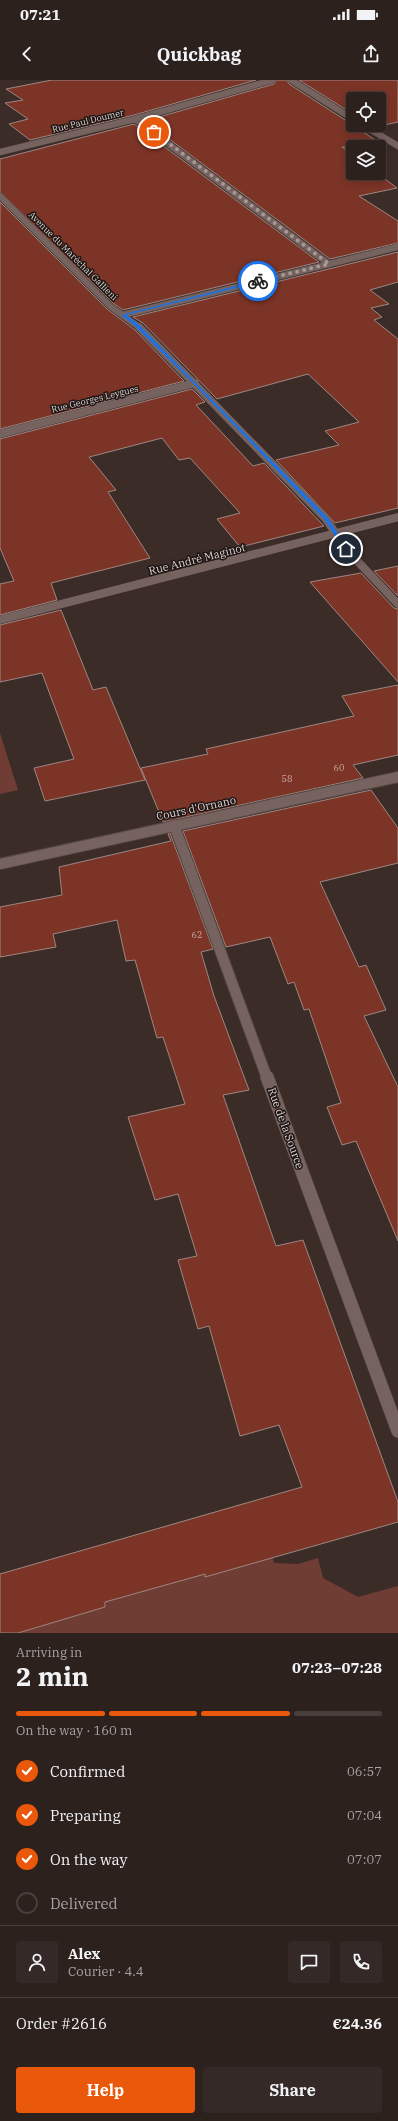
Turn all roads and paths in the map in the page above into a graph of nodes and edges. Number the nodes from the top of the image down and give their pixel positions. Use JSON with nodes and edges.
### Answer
{"nodes":[{"id":1,"x":273,"y":80,"type":"edge"},
{"id":2,"x":291,"y":80,"type":"edge"},
{"id":3,"x":346,"y":115,"type":"edge"},
{"id":4,"x":135,"y":119,"type":"junction"},
{"id":5,"x":375,"y":132,"type":"edge"},
{"id":6,"x":398,"y":146,"type":"edge"},
{"id":7,"x":0,"y":152,"type":"edge"},
{"id":8,"x":0,"y":196,"type":"edge"},
{"id":9,"x":398,"y":247,"type":"edge"},
{"id":10,"x":329,"y":264,"type":"junction"},
{"id":11,"x":123,"y":315,"type":"junction"},
{"id":12,"x":195,"y":384,"type":"junction"},
{"id":13,"x":0,"y":434,"type":"edge"},
{"id":14,"x":398,"y":517,"type":"edge"},
{"id":15,"x":337,"y":534,"type":"junction"},
{"id":16,"x":398,"y":604,"type":"edge"},
{"id":17,"x":0,"y":620,"type":"edge"},
{"id":18,"x":398,"y":776,"type":"edge"},
{"id":19,"x":174,"y":825,"type":"junction"},
{"id":20,"x":0,"y":864,"type":"edge"},
{"id":21,"x":398,"y":1431,"type":"edge"}],
"edges":[{"from":1,"to":4,"type":"street","name":"Rue Paul Doumer"},
{"from":2,"to":3,"type":"street"},
{"from":4,"to":7,"type":"street","name":"Rue Paul Doumer"},
{"from":4,"to":10,"type":"street"},
{"from":5,"to":6,"type":"street"},
{"from":8,"to":11,"type":"street","name":"Avenue du Maréchal Gallieni"},
{"from":9,"to":10,"type":"street"},
{"from":10,"to":11,"type":"street"},
{"from":11,"to":12,"type":"street","name":"Avenue du Maréchal Gallieni"},
{"from":12,"to":13,"type":"street","name":"Rue Georges Leygues"},
{"from":12,"to":15,"type":"street","name":"Avenue du Maréchal Gallieni"},
{"from":14,"to":15,"type":"street","name":"Rue André Maginot"},
{"from":15,"to":16,"type":"street","name":"Avenue du Maréchal Gallieni"},
{"from":15,"to":17,"type":"street","name":"Rue André Maginot"},
{"from":18,"to":19,"type":"street","name":"Cours d'Ornano"},
{"from":19,"to":20,"type":"street","name":"Cours d'Ornano"},
{"from":19,"to":21,"type":"street","name":"Rue de la Source"}]}
